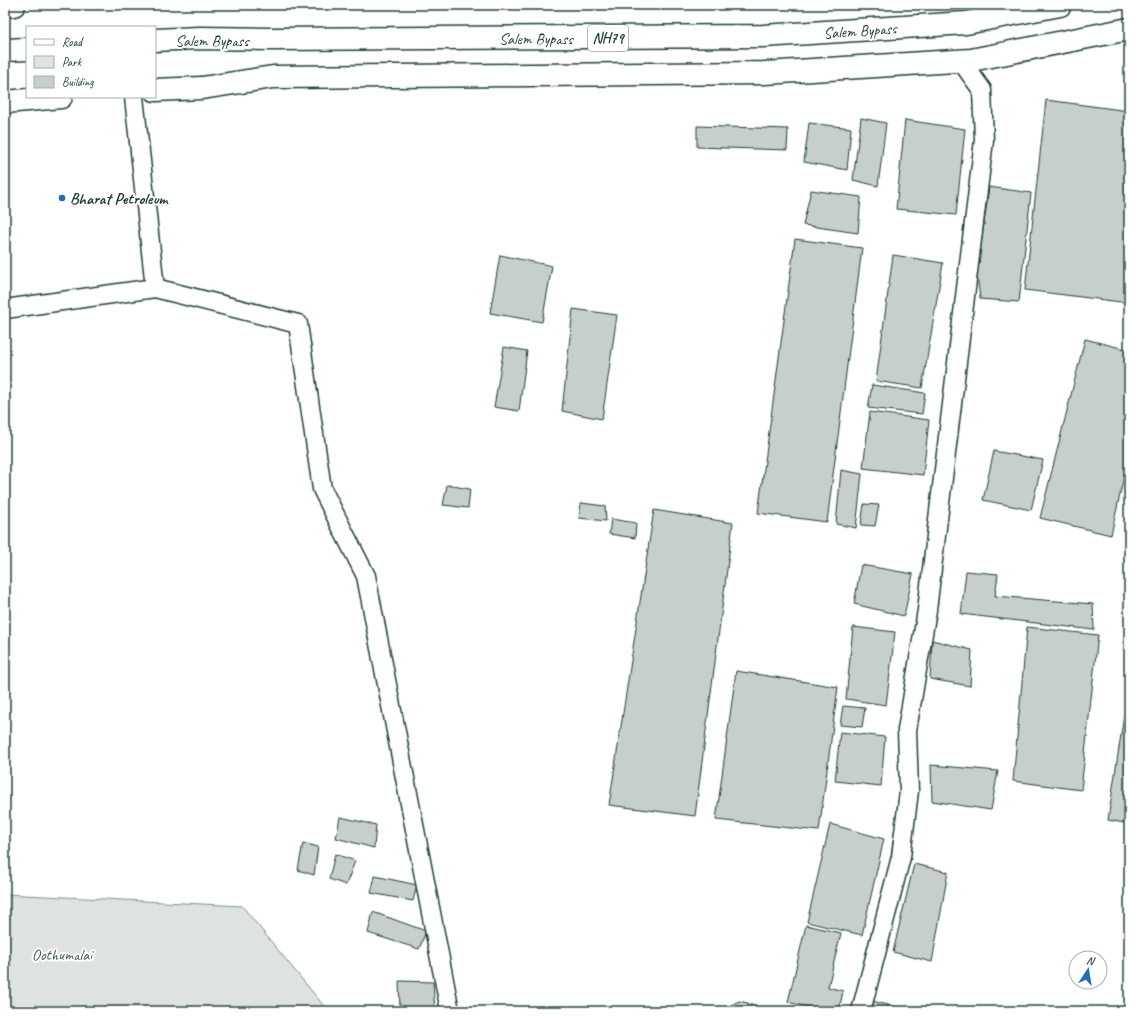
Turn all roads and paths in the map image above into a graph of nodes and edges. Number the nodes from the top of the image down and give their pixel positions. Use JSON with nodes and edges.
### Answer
{"nodes":[{"id":1,"x":14,"y":5,"type":"edge"},
{"id":2,"x":1060,"y":5,"type":"edge"},
{"id":3,"x":5,"y":6,"type":"edge"},
{"id":4,"x":1129,"y":29,"type":"edge"},
{"id":5,"x":156,"y":40,"type":"edge"},
{"id":6,"x":26,"y":49,"type":"edge"},
{"id":7,"x":5,"y":50,"type":"edge"},
{"id":8,"x":961,"y":61,"type":"junction"},
{"id":9,"x":156,"y":90,"type":"edge"},
{"id":10,"x":50,"y":98,"type":"edge"},
{"id":11,"x":134,"y":98,"type":"edge"},
{"id":12,"x":5,"y":102,"type":"edge"},
{"id":13,"x":155,"y":288,"type":"junction"},
{"id":14,"x":5,"y":309,"type":"edge"},
{"id":15,"x":450,"y":1011,"type":"edge"},
{"id":16,"x":861,"y":1011,"type":"edge"}],
"edges":[{"from":1,"to":3,"type":"main road"},
{"from":2,"to":5,"type":"main road","name":"Salem Bypass","number":"NH79"},
{"from":4,"to":8,"type":"main road"},
{"from":6,"to":7,"type":"main road"},
{"from":8,"to":9,"type":"main road"},
{"from":8,"to":16,"type":"street"},
{"from":10,"to":12,"type":"main road"},
{"from":11,"to":13,"type":"street"},
{"from":13,"to":14,"type":"street"},
{"from":13,"to":15,"type":"street"}]}
